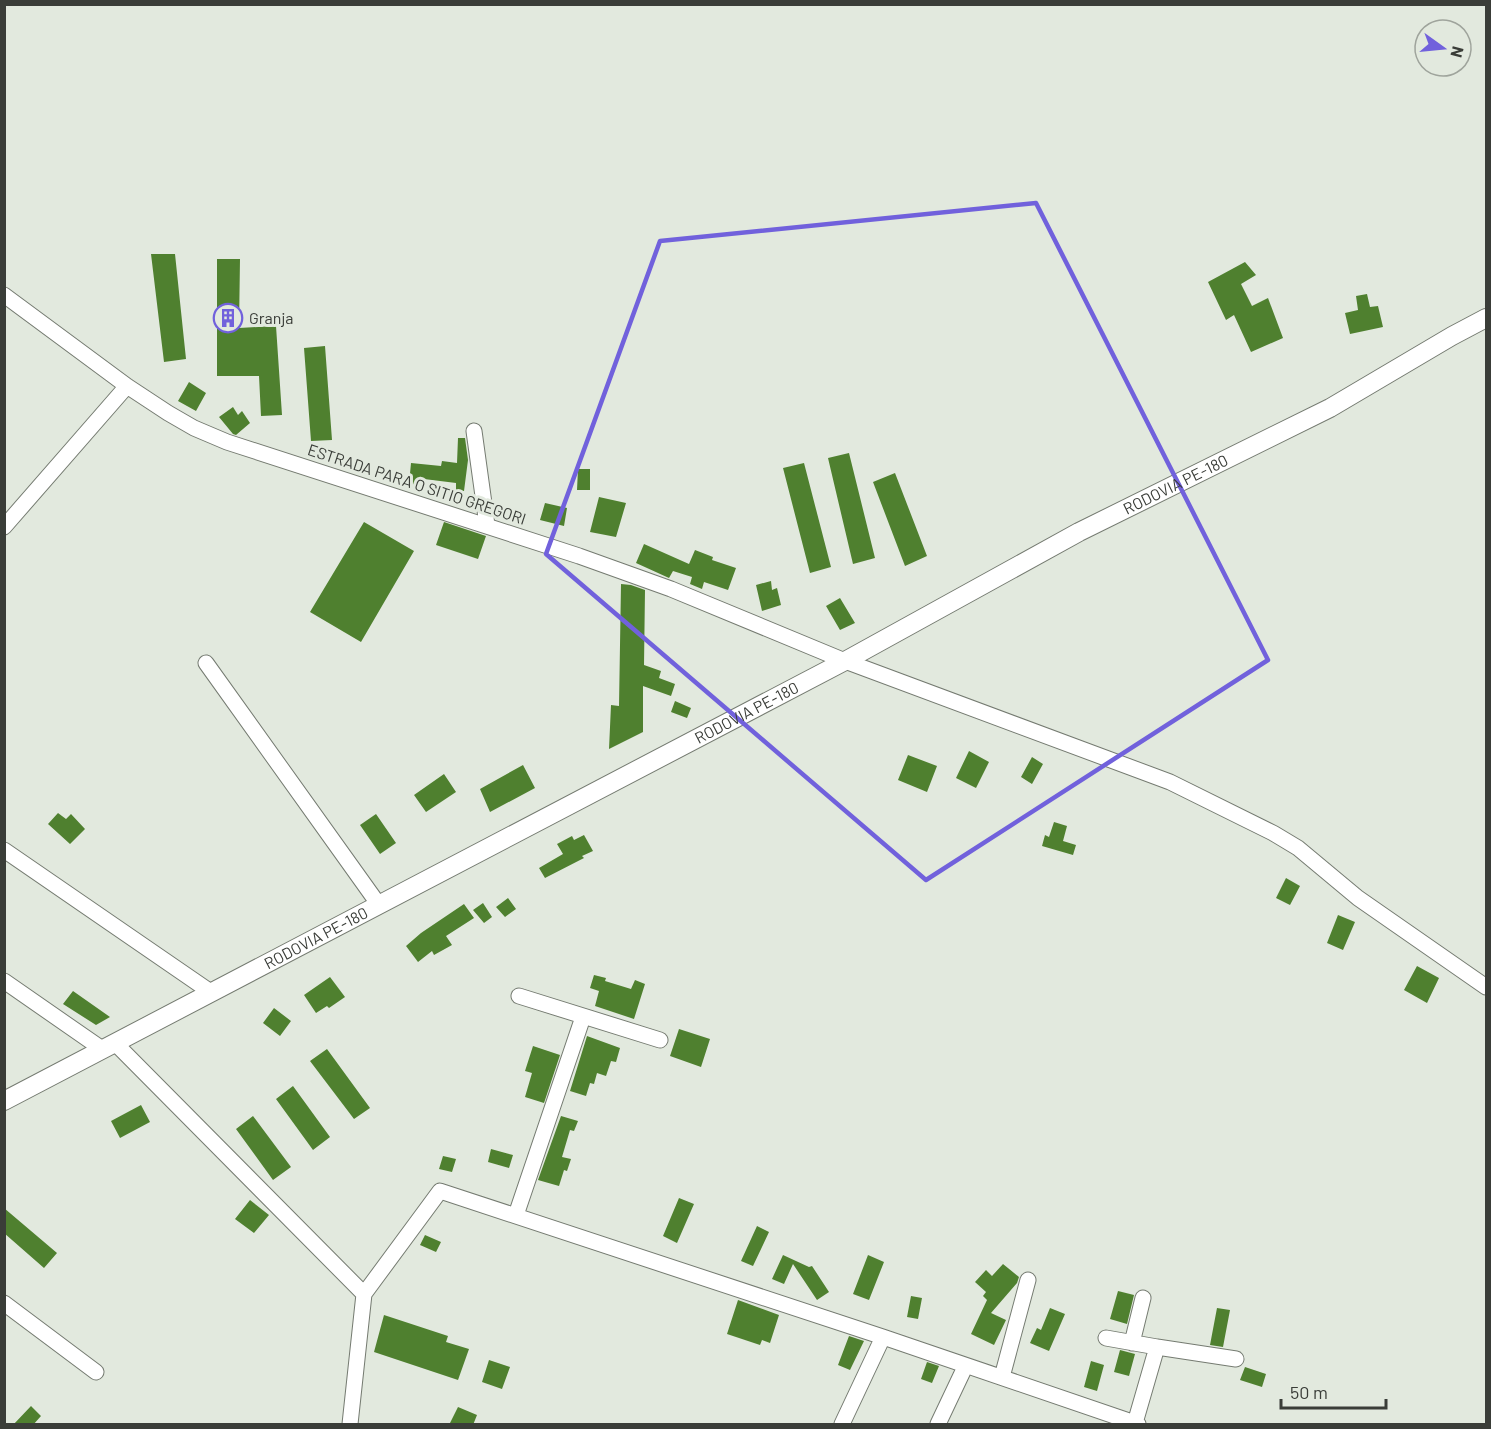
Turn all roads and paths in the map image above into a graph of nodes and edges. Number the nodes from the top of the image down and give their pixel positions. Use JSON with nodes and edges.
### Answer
{"nodes":[{"id":1,"x":4,"y":295,"type":"edge"},
{"id":2,"x":1486,"y":318,"type":"edge"},
{"id":3,"x":127,"y":386,"type":"junction"},
{"id":4,"x":474,"y":431,"type":"dead end"},
{"id":5,"x":487,"y":525,"type":"junction"},
{"id":6,"x":4,"y":527,"type":"edge"},
{"id":7,"x":845,"y":661,"type":"junction"},
{"id":8,"x":206,"y":663,"type":"dead end"},
{"id":9,"x":4,"y":850,"type":"edge"},
{"id":10,"x":379,"y":905,"type":"junction"},
{"id":11,"x":4,"y":981,"type":"edge"},
{"id":12,"x":1486,"y":987,"type":"edge"},
{"id":13,"x":212,"y":993,"type":"junction"},
{"id":14,"x":519,"y":996,"type":"dead end"},
{"id":15,"x":584,"y":1017,"type":"junction"},
{"id":16,"x":660,"y":1040,"type":"dead end"},
{"id":17,"x":108,"y":1046,"type":"junction"},
{"id":18,"x":4,"y":1101,"type":"edge"},
{"id":19,"x":516,"y":1215,"type":"junction"},
{"id":20,"x":1028,"y":1280,"type":"dead end"},
{"id":21,"x":364,"y":1294,"type":"junction"},
{"id":22,"x":1143,"y":1298,"type":"dead end"},
{"id":23,"x":4,"y":1303,"type":"edge"},
{"id":24,"x":883,"y":1337,"type":"junction"},
{"id":25,"x":1106,"y":1338,"type":"dead end"},
{"id":26,"x":1132,"y":1342,"type":"junction"},
{"id":27,"x":1157,"y":1347,"type":"junction"},
{"id":28,"x":1236,"y":1359,"type":"dead end"},
{"id":29,"x":965,"y":1367,"type":"junction"},
{"id":30,"x":96,"y":1372,"type":"dead end"},
{"id":31,"x":1002,"y":1377,"type":"junction"},
{"id":32,"x":1137,"y":1424,"type":"edge"},
{"id":33,"x":350,"y":1425,"type":"edge"},
{"id":34,"x":842,"y":1425,"type":"edge"},
{"id":35,"x":938,"y":1425,"type":"edge"}],
"edges":[{"from":1,"to":3,"type":"street","name":"ESTRADA PARA O SITIO GREGORI"},
{"from":2,"to":7,"type":"main road","name":"RODOVIA PE-180"},
{"from":3,"to":5,"type":"street","name":"ESTRADA PARA O SITIO GREGORI"},
{"from":3,"to":6,"type":"street"},
{"from":4,"to":5,"type":"street"},
{"from":5,"to":7,"type":"street","name":"ESTRADA PARA O SITIO GREGORI"},
{"from":7,"to":10,"type":"main road","name":"RODOVIA PE-180"},
{"from":7,"to":12,"type":"street","name":"ESTRADA PARA O SITIO GREGORI"},
{"from":8,"to":10,"type":"street"},
{"from":9,"to":13,"type":"street"},
{"from":10,"to":13,"type":"main road","name":"RODOVIA PE-180"},
{"from":11,"to":17,"type":"street"},
{"from":13,"to":17,"type":"main road","name":"RODOVIA PE-180"},
{"from":14,"to":15,"type":"street"},
{"from":15,"to":16,"type":"street"},
{"from":15,"to":19,"type":"street"},
{"from":17,"to":18,"type":"main road","name":"RODOVIA PE-180"},
{"from":17,"to":21,"type":"street"},
{"from":19,"to":21,"type":"street"},
{"from":19,"to":24,"type":"street"},
{"from":20,"to":31,"type":"street"},
{"from":21,"to":33,"type":"street"},
{"from":22,"to":26,"type":"street"},
{"from":23,"to":30,"type":"street"},
{"from":24,"to":29,"type":"street"},
{"from":24,"to":34,"type":"street"},
{"from":25,"to":26,"type":"street"},
{"from":26,"to":27,"type":"street"},
{"from":27,"to":28,"type":"street"},
{"from":27,"to":32,"type":"street"},
{"from":29,"to":31,"type":"street"},
{"from":29,"to":35,"type":"street"},
{"from":31,"to":32,"type":"street"}]}
